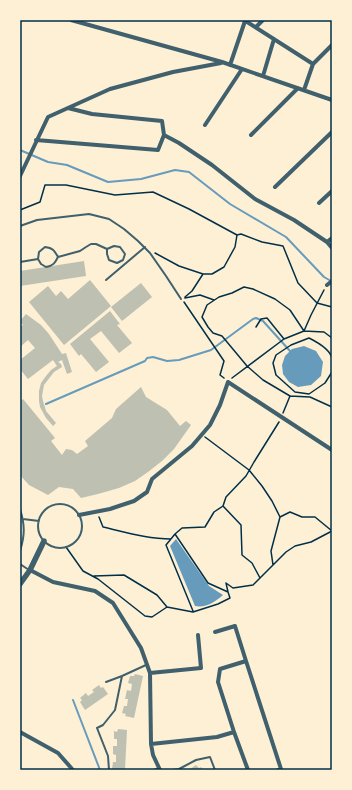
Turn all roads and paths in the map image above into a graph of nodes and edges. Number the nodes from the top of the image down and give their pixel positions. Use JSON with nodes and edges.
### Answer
{"nodes":[{"id":1,"x":71,"y":20,"type":"edge"},
{"id":2,"x":245,"y":20,"type":"edge"},
{"id":3,"x":263,"y":20,"type":"edge"},
{"id":4,"x":256,"y":27,"type":"junction"},
{"id":5,"x":274,"y":39,"type":"junction"},
{"id":6,"x":332,"y":45,"type":"edge"},
{"id":7,"x":222,"y":62,"type":"junction"},
{"id":8,"x":313,"y":64,"type":"junction"},
{"id":9,"x":230,"y":65,"type":"junction"},
{"id":10,"x":242,"y":69,"type":"junction"},
{"id":11,"x":263,"y":76,"type":"junction"},
{"id":12,"x":298,"y":88,"type":"junction"},
{"id":13,"x":304,"y":90,"type":"junction"},
{"id":14,"x":332,"y":100,"type":"edge"},
{"id":15,"x":68,"y":108,"type":"junction"},
{"id":16,"x":206,"y":125,"type":"dead end"},
{"id":17,"x":332,"y":132,"type":"edge"},
{"id":18,"x":164,"y":135,"type":"junction"},
{"id":19,"x":251,"y":135,"type":"dead end"},
{"id":20,"x":36,"y":140,"type":"junction"},
{"id":21,"x":20,"y":176,"type":"edge"},
{"id":22,"x":275,"y":187,"type":"dead end"},
{"id":23,"x":332,"y":191,"type":"edge"},
{"id":24,"x":319,"y":203,"type":"dead end"},
{"id":25,"x":20,"y":210,"type":"edge"},
{"id":26,"x":20,"y":226,"type":"edge"},
{"id":27,"x":237,"y":235,"type":"junction"},
{"id":28,"x":332,"y":238,"type":"edge"},
{"id":29,"x":327,"y":242,"type":"junction"},
{"id":30,"x":145,"y":247,"type":"junction"},
{"id":31,"x":332,"y":248,"type":"edge"},
{"id":32,"x":108,"y":249,"type":"junction"},
{"id":33,"x":58,"y":257,"type":"junction"},
{"id":34,"x":38,"y":260,"type":"junction"},
{"id":35,"x":20,"y":262,"type":"edge"},
{"id":36,"x":203,"y":274,"type":"junction"},
{"id":37,"x":106,"y":280,"type":"dead end"},
{"id":38,"x":332,"y":280,"type":"edge"},
{"id":39,"x":327,"y":285,"type":"joint"},
{"id":40,"x":181,"y":299,"type":"junction"},
{"id":41,"x":214,"y":300,"type":"junction"},
{"id":42,"x":317,"y":303,"type":"junction"},
{"id":43,"x":332,"y":307,"type":"edge"},
{"id":44,"x":256,"y":327,"type":"dead end"},
{"id":45,"x":304,"y":331,"type":"junction"},
{"id":46,"x":332,"y":338,"type":"edge"},
{"id":47,"x":284,"y":340,"type":"junction"},
{"id":48,"x":332,"y":359,"type":"edge"},
{"id":49,"x":248,"y":366,"type":"junction"},
{"id":50,"x":332,"y":372,"type":"edge"},
{"id":51,"x":228,"y":381,"type":"junction"},
{"id":52,"x":290,"y":396,"type":"junction"},
{"id":53,"x":332,"y":407,"type":"edge"},
{"id":54,"x":282,"y":417,"type":"junction"},
{"id":55,"x":202,"y":434,"type":"junction"},
{"id":56,"x":332,"y":450,"type":"edge"},
{"id":57,"x":249,"y":470,"type":"junction"},
{"id":58,"x":223,"y":506,"type":"junction"},
{"id":59,"x":20,"y":509,"type":"edge"},
{"id":60,"x":97,"y":512,"type":"junction"},
{"id":61,"x":79,"y":515,"type":"junction"},
{"id":62,"x":280,"y":517,"type":"junction"},
{"id":63,"x":22,"y":518,"type":"junction"},
{"id":64,"x":39,"y":521,"type":"junction"},
{"id":65,"x":332,"y":531,"type":"edge"},
{"id":66,"x":175,"y":534,"type":"junction"},
{"id":67,"x":171,"y":539,"type":"junction"},
{"id":68,"x":44,"y":541,"type":"junction"},
{"id":69,"x":66,"y":547,"type":"junction"},
{"id":70,"x":20,"y":551,"type":"edge"},
{"id":71,"x":20,"y":564,"type":"edge"},
{"id":72,"x":273,"y":565,"type":"junction"},
{"id":73,"x":30,"y":570,"type":"junction"},
{"id":74,"x":92,"y":576,"type":"junction"},
{"id":75,"x":260,"y":578,"type":"junction"},
{"id":76,"x":20,"y":584,"type":"edge"},
{"id":77,"x":228,"y":592,"type":"junction"},
{"id":78,"x":168,"y":607,"type":"junction"},
{"id":79,"x":193,"y":612,"type":"junction"},
{"id":80,"x":215,"y":632,"type":"dead end"},
{"id":81,"x":198,"y":635,"type":"dead end"},
{"id":82,"x":246,"y":660,"type":"junction"},
{"id":83,"x":147,"y":665,"type":"junction"},
{"id":84,"x":150,"y":673,"type":"junction"},
{"id":85,"x":122,"y":676,"type":"junction"},
{"id":86,"x":106,"y":682,"type":"dead end"},
{"id":87,"x":20,"y":732,"type":"edge"},
{"id":88,"x":234,"y":732,"type":"junction"},
{"id":89,"x":151,"y":744,"type":"junction"},
{"id":90,"x":157,"y":769,"type":"edge"},
{"id":91,"x":73,"y":770,"type":"edge"},
{"id":92,"x":109,"y":770,"type":"edge"},
{"id":93,"x":173,"y":770,"type":"edge"},
{"id":94,"x":214,"y":770,"type":"edge"},
{"id":95,"x":248,"y":770,"type":"edge"},
{"id":96,"x":278,"y":770,"type":"edge"}],
"edges":[{"from":1,"to":7,"type":"street"},
{"from":2,"to":4,"type":"street"},
{"from":2,"to":9,"type":"street"},
{"from":3,"to":4,"type":"street"},
{"from":4,"to":5,"type":"street"},
{"from":5,"to":8,"type":"street"},
{"from":5,"to":11,"type":"street"},
{"from":6,"to":8,"type":"street"},
{"from":7,"to":9,"type":"street"},
{"from":7,"to":15,"type":"street"},
{"from":8,"to":13,"type":"street"},
{"from":9,"to":10,"type":"street"},
{"from":10,"to":11,"type":"street"},
{"from":10,"to":16,"type":"street"},
{"from":11,"to":12,"type":"street"},
{"from":12,"to":13,"type":"street"},
{"from":12,"to":19,"type":"street"},
{"from":13,"to":14,"type":"street"},
{"from":15,"to":18,"type":"street"},
{"from":15,"to":20,"type":"street"},
{"from":17,"to":22,"type":"street"},
{"from":18,"to":20,"type":"street"},
{"from":18,"to":29,"type":"street"},
{"from":20,"to":21,"type":"street"},
{"from":23,"to":24,"type":"street"},
{"from":25,"to":27,"type":"path"},
{"from":26,"to":30,"type":"lane"},
{"from":27,"to":36,"type":"path"},
{"from":27,"to":42,"type":"path"},
{"from":28,"to":29,"type":"street"},
{"from":29,"to":31,"type":"street"},
{"from":30,"to":36,"type":"path"},
{"from":30,"to":37,"type":"lane"},
{"from":30,"to":40,"type":"lane"},
{"from":32,"to":32,"type":"lane"},
{"from":32,"to":33,"type":"lane"},
{"from":33,"to":34,"type":"lane"},
{"from":33,"to":34,"type":"lane"},
{"from":34,"to":35,"type":"lane"},
{"from":36,"to":40,"type":"path"},
{"from":38,"to":39,"type":"street"},
{"from":39,"to":42,"type":"path"},
{"from":40,"to":41,"type":"path"},
{"from":40,"to":51,"type":"path"},
{"from":41,"to":45,"type":"path"},
{"from":41,"to":49,"type":"path"},
{"from":42,"to":43,"type":"path"},
{"from":42,"to":45,"type":"path"},
{"from":44,"to":47,"type":"path"},
{"from":45,"to":46,"type":"path"},
{"from":45,"to":47,"type":"path"},
{"from":47,"to":49,"type":"path"},
{"from":48,"to":50,"type":"path"},
{"from":49,"to":51,"type":"path"},
{"from":49,"to":52,"type":"path"},
{"from":51,"to":54,"type":"street"},
{"from":51,"to":55,"type":"street"},
{"from":52,"to":53,"type":"path"},
{"from":52,"to":54,"type":"path"},
{"from":54,"to":56,"type":"street"},
{"from":54,"to":57,"type":"path"},
{"from":55,"to":57,"type":"path"},
{"from":55,"to":60,"type":"street"},
{"from":57,"to":58,"type":"path"},
{"from":57,"to":62,"type":"path"},
{"from":58,"to":66,"type":"path"},
{"from":58,"to":75,"type":"path"},
{"from":59,"to":63,"type":"lane"},
{"from":60,"to":61,"type":"street"},
{"from":60,"to":67,"type":"path"},
{"from":61,"to":64,"type":"lane"},
{"from":61,"to":69,"type":"lane"},
{"from":62,"to":65,"type":"path"},
{"from":62,"to":72,"type":"path"},
{"from":63,"to":64,"type":"lane"},
{"from":63,"to":70,"type":"lane"},
{"from":64,"to":68,"type":"lane"},
{"from":65,"to":72,"type":"path"},
{"from":66,"to":67,"type":"path"},
{"from":66,"to":77,"type":"path"},
{"from":67,"to":79,"type":"path"},
{"from":68,"to":69,"type":"lane"},
{"from":68,"to":73,"type":"street"},
{"from":69,"to":74,"type":"path"},
{"from":71,"to":73,"type":"lane"},
{"from":72,"to":75,"type":"path"},
{"from":73,"to":76,"type":"street"},
{"from":73,"to":83,"type":"street"},
{"from":74,"to":78,"type":"path"},
{"from":74,"to":78,"type":"path"},
{"from":75,"to":77,"type":"path"},
{"from":77,"to":79,"type":"path"},
{"from":78,"to":79,"type":"path"},
{"from":80,"to":82,"type":"street"},
{"from":81,"to":84,"type":"street"},
{"from":82,"to":88,"type":"street"},
{"from":82,"to":96,"type":"street"},
{"from":83,"to":84,"type":"street"},
{"from":83,"to":85,"type":"lane"},
{"from":84,"to":89,"type":"street"},
{"from":85,"to":86,"type":"lane"},
{"from":85,"to":92,"type":"lane"},
{"from":87,"to":91,"type":"street"},
{"from":88,"to":89,"type":"street"},
{"from":88,"to":95,"type":"street"},
{"from":89,"to":90,"type":"street"},
{"from":93,"to":94,"type":"lane"}]}
